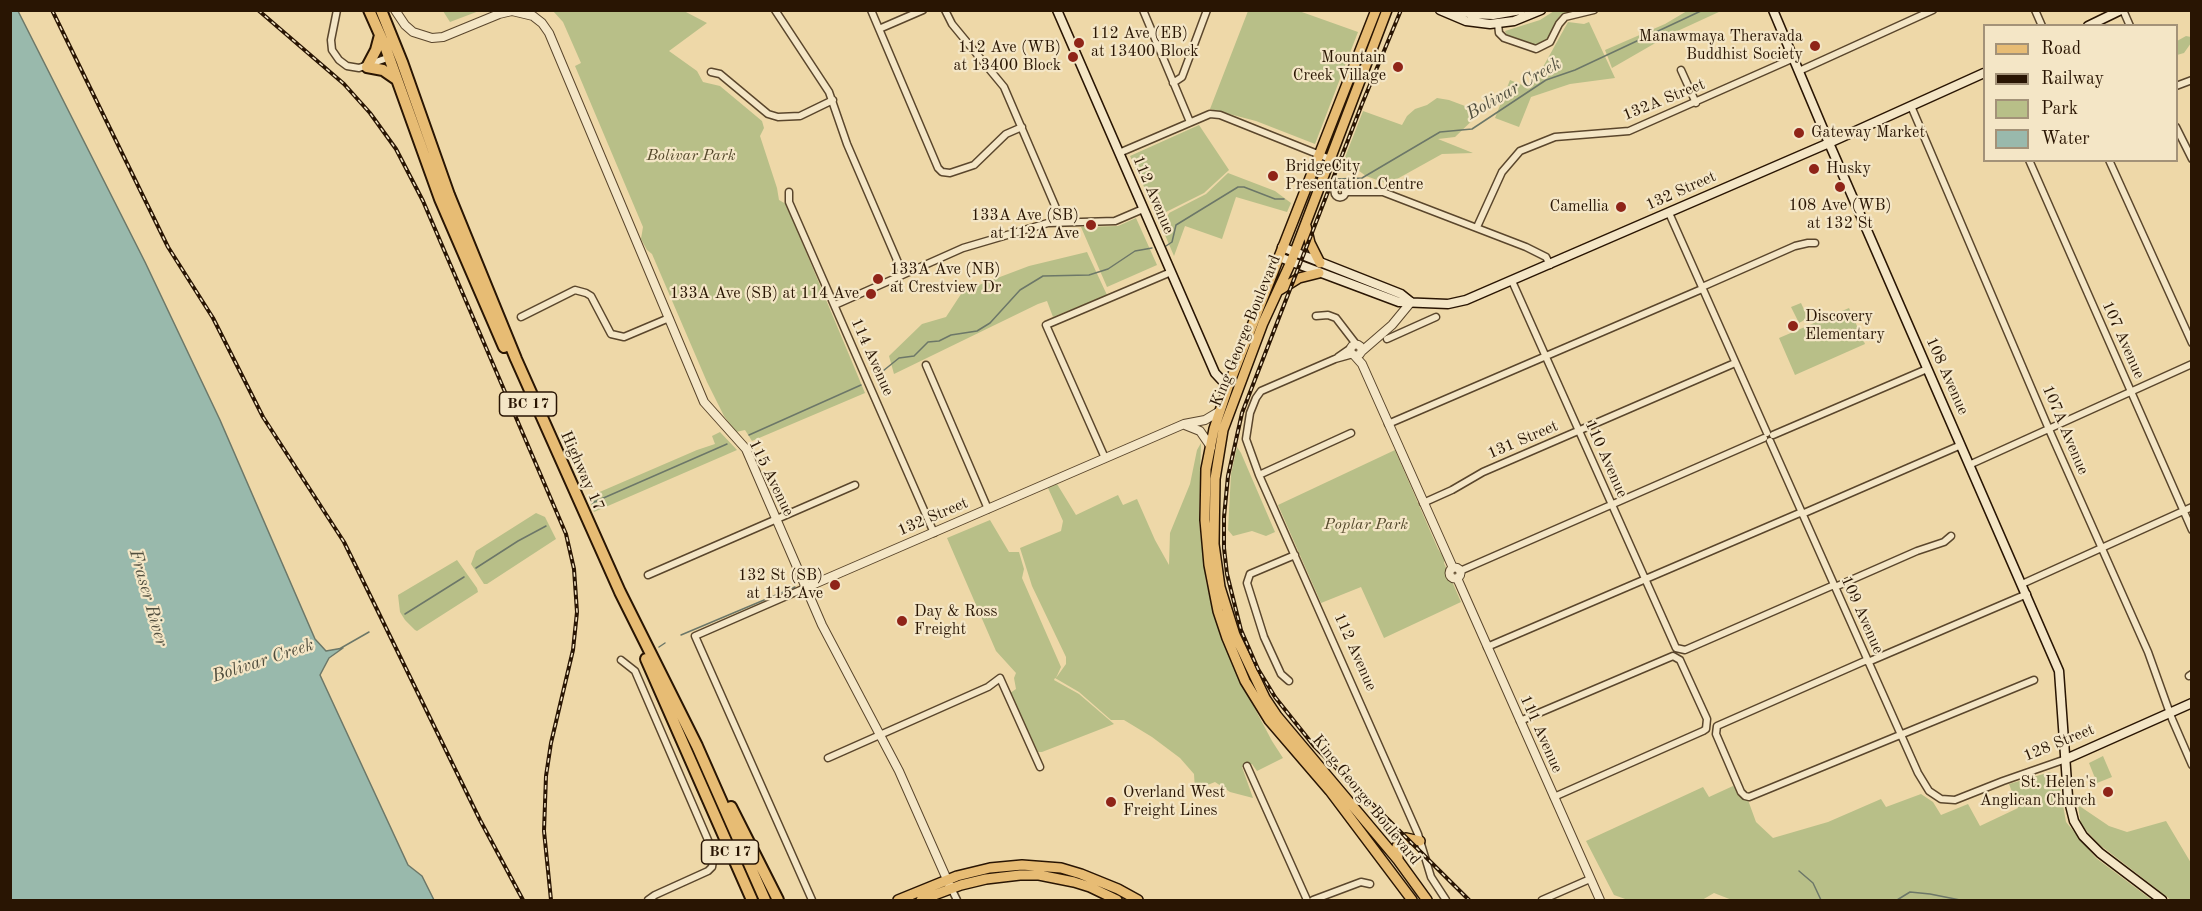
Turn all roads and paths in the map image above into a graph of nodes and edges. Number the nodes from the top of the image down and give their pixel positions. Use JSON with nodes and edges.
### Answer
{"nodes":[{"id":1,"x":337,"y":10,"type":"edge"},
{"id":2,"x":369,"y":10,"type":"edge"},
{"id":3,"x":381,"y":10,"type":"edge"},
{"id":4,"x":395,"y":10,"type":"edge"},
{"id":5,"x":775,"y":10,"type":"edge"},
{"id":6,"x":871,"y":10,"type":"edge"},
{"id":7,"x":923,"y":10,"type":"edge"},
{"id":8,"x":945,"y":10,"type":"edge"},
{"id":9,"x":1057,"y":10,"type":"edge"},
{"id":10,"x":1143,"y":10,"type":"edge"},
{"id":11,"x":1207,"y":10,"type":"edge"},
{"id":12,"x":1376,"y":10,"type":"edge"},
{"id":13,"x":1387,"y":10,"type":"edge"},
{"id":14,"x":1440,"y":10,"type":"edge"},
{"id":15,"x":1459,"y":10,"type":"edge"},
{"id":16,"x":1521,"y":10,"type":"edge"},
{"id":17,"x":1541,"y":10,"type":"edge"},
{"id":18,"x":1594,"y":10,"type":"edge"},
{"id":19,"x":1773,"y":10,"type":"edge"},
{"id":20,"x":1934,"y":10,"type":"edge"},
{"id":21,"x":2035,"y":10,"type":"edge"},
{"id":22,"x":2122,"y":10,"type":"edge"},
{"id":23,"x":525,"y":12,"type":"edge"},
{"id":24,"x":1498,"y":24,"type":"junction"},
{"id":25,"x":2041,"y":24,"type":"edge"},
{"id":26,"x":2092,"y":24,"type":"edge"},
{"id":27,"x":2129,"y":24,"type":"edge"},
{"id":28,"x":879,"y":29,"type":"junction"},
{"id":29,"x":380,"y":35,"type":"junction"},
{"id":30,"x":394,"y":56,"type":"junction"},
{"id":31,"x":1794,"y":58,"type":"junction"},
{"id":32,"x":367,"y":67,"type":"junction"},
{"id":33,"x":1681,"y":70,"type":"dead end"},
{"id":34,"x":1799,"y":70,"type":"junction"},
{"id":35,"x":711,"y":72,"type":"dead end"},
{"id":36,"x":1983,"y":73,"type":"edge"},
{"id":37,"x":396,"y":79,"type":"junction"},
{"id":38,"x":1173,"y":83,"type":"junction"},
{"id":39,"x":833,"y":100,"type":"junction"},
{"id":40,"x":1696,"y":103,"type":"junction"},
{"id":41,"x":1911,"y":106,"type":"junction"},
{"id":42,"x":1190,"y":122,"type":"junction"},
{"id":43,"x":1022,"y":128,"type":"junction"},
{"id":44,"x":2178,"y":131,"type":"edge"},
{"id":45,"x":1829,"y":143,"type":"junction"},
{"id":46,"x":1119,"y":153,"type":"junction"},
{"id":47,"x":1319,"y":153,"type":"junction"},
{"id":48,"x":1330,"y":159,"type":"junction"},
{"id":49,"x":2192,"y":159,"type":"edge"},
{"id":50,"x":2030,"y":162,"type":"edge"},
{"id":51,"x":2110,"y":162,"type":"edge"},
{"id":52,"x":789,"y":192,"type":"dead end"},
{"id":53,"x":1345,"y":192,"type":"dead end"},
{"id":54,"x":1143,"y":210,"type":"junction"},
{"id":55,"x":1669,"y":213,"type":"junction"},
{"id":56,"x":1062,"y":222,"type":"junction"},
{"id":57,"x":1306,"y":222,"type":"junction"},
{"id":58,"x":1477,"y":227,"type":"junction"},
{"id":59,"x":1815,"y":243,"type":"dead end"},
{"id":60,"x":1281,"y":252,"type":"junction"},
{"id":61,"x":1293,"y":257,"type":"junction"},
{"id":62,"x":1550,"y":265,"type":"junction"},
{"id":63,"x":1319,"y":268,"type":"junction"},
{"id":64,"x":1171,"y":272,"type":"junction"},
{"id":65,"x":903,"y":274,"type":"junction"},
{"id":66,"x":1512,"y":281,"type":"junction"},
{"id":67,"x":1702,"y":288,"type":"junction"},
{"id":68,"x":1277,"y":291,"type":"junction"},
{"id":69,"x":1411,"y":302,"type":"junction"},
{"id":70,"x":835,"y":305,"type":"junction"},
{"id":71,"x":1316,"y":316,"type":"dead end"},
{"id":72,"x":521,"y":317,"type":"dead end"},
{"id":73,"x":1436,"y":317,"type":"dead end"},
{"id":74,"x":669,"y":318,"type":"junction"},
{"id":75,"x":1392,"y":325,"type":"junction"},
{"id":76,"x":1401,"y":333,"type":"junction"},
{"id":77,"x":1387,"y":339,"type":"dead end"},
{"id":78,"x":2192,"y":343,"type":"edge"},
{"id":79,"x":1356,"y":350,"type":"junction"},
{"id":80,"x":1545,"y":356,"type":"junction"},
{"id":81,"x":1735,"y":363,"type":"junction"},
{"id":82,"x":2192,"y":364,"type":"edge"},
{"id":83,"x":926,"y":365,"type":"dead end"},
{"id":84,"x":1927,"y":369,"type":"junction"},
{"id":85,"x":1228,"y":387,"type":"junction"},
{"id":86,"x":2131,"y":391,"type":"junction"},
{"id":87,"x":1235,"y":395,"type":"junction"},
{"id":88,"x":1220,"y":411,"type":"junction"},
{"id":89,"x":1184,"y":424,"type":"junction"},
{"id":90,"x":1388,"y":424,"type":"junction"},
{"id":91,"x":2049,"y":429,"type":"junction"},
{"id":92,"x":1578,"y":431,"type":"junction"},
{"id":93,"x":1351,"y":433,"type":"dead end"},
{"id":94,"x":1768,"y":437,"type":"junction"},
{"id":95,"x":1961,"y":445,"type":"junction"},
{"id":96,"x":1211,"y":447,"type":"junction"},
{"id":97,"x":1104,"y":458,"type":"junction"},
{"id":98,"x":1970,"y":465,"type":"junction"},
{"id":99,"x":1260,"y":475,"type":"junction"},
{"id":100,"x":855,"y":485,"type":"dead end"},
{"id":101,"x":1423,"y":503,"type":"junction"},
{"id":102,"x":1611,"y":506,"type":"junction"},
{"id":103,"x":2192,"y":507,"type":"edge"},
{"id":104,"x":988,"y":509,"type":"junction"},
{"id":105,"x":2183,"y":511,"type":"junction"},
{"id":106,"x":1802,"y":513,"type":"junction"},
{"id":107,"x":777,"y":520,"type":"junction"},
{"id":108,"x":2192,"y":530,"type":"edge"},
{"id":109,"x":934,"y":533,"type":"junction"},
{"id":110,"x":1951,"y":536,"type":"dead end"},
{"id":111,"x":2101,"y":547,"type":"junction"},
{"id":112,"x":1295,"y":555,"type":"junction"},
{"id":113,"x":1457,"y":572,"type":"junction"},
{"id":114,"x":648,"y":575,"type":"dead end"},
{"id":115,"x":1644,"y":580,"type":"junction"},
{"id":116,"x":2022,"y":584,"type":"junction"},
{"id":117,"x":1834,"y":586,"type":"junction"},
{"id":118,"x":806,"y":588,"type":"junction"},
{"id":119,"x":2027,"y":594,"type":"junction"},
{"id":120,"x":1487,"y":646,"type":"junction"},
{"id":121,"x":621,"y":660,"type":"dead end"},
{"id":122,"x":1868,"y":661,"type":"junction"},
{"id":123,"x":2034,"y":680,"type":"dead end"},
{"id":124,"x":1289,"y":681,"type":"dead end"},
{"id":125,"x":2192,"y":703,"type":"edge"},
{"id":126,"x":2170,"y":712,"type":"junction"},
{"id":127,"x":1520,"y":721,"type":"junction"},
{"id":128,"x":881,"y":735,"type":"junction"},
{"id":129,"x":1900,"y":735,"type":"junction"},
{"id":130,"x":697,"y":746,"type":"junction"},
{"id":131,"x":828,"y":758,"type":"dead end"},
{"id":132,"x":2066,"y":759,"type":"junction"},
{"id":133,"x":2192,"y":765,"type":"edge"},
{"id":134,"x":1247,"y":766,"type":"dead end"},
{"id":135,"x":1040,"y":767,"type":"dead end"},
{"id":136,"x":1935,"y":796,"type":"joint"},
{"id":137,"x":1554,"y":797,"type":"junction"},
{"id":138,"x":1420,"y":841,"type":"junction"},
{"id":139,"x":1398,"y":860,"type":"junction"},
{"id":140,"x":1590,"y":879,"type":"junction"},
{"id":141,"x":949,"y":883,"type":"junction"},
{"id":142,"x":1370,"y":884,"type":"dead end"},
{"id":143,"x":648,"y":900,"type":"edge"},
{"id":144,"x":752,"y":900,"type":"edge"},
{"id":145,"x":765,"y":900,"type":"edge"},
{"id":146,"x":778,"y":900,"type":"edge"},
{"id":147,"x":812,"y":900,"type":"edge"},
{"id":148,"x":898,"y":900,"type":"edge"},
{"id":149,"x":921,"y":900,"type":"edge"},
{"id":150,"x":957,"y":900,"type":"edge"},
{"id":151,"x":1117,"y":900,"type":"edge"},
{"id":152,"x":1138,"y":900,"type":"edge"},
{"id":153,"x":1307,"y":900,"type":"edge"},
{"id":154,"x":1313,"y":900,"type":"edge"},
{"id":155,"x":1412,"y":900,"type":"edge"},
{"id":156,"x":1427,"y":900,"type":"edge"},
{"id":157,"x":1446,"y":900,"type":"edge"},
{"id":158,"x":1542,"y":900,"type":"edge"},
{"id":159,"x":1600,"y":900,"type":"edge"},
{"id":160,"x":2162,"y":900,"type":"edge"}],
"edges":[{"from":1,"to":32,"type":"street"},
{"from":2,"to":29,"type":"highway","name":"Highway 17","number":"BC 17"},
{"from":3,"to":30,"type":"highway","name":"Highway 17","number":"BC 17"},
{"from":4,"to":23,"type":"street"},
{"from":5,"to":39,"type":"street"},
{"from":6,"to":28,"type":"street"},
{"from":7,"to":28,"type":"street"},
{"from":8,"to":43,"type":"street"},
{"from":9,"to":46,"type":"main road","name":"112 Avenue"},
{"from":10,"to":38,"type":"street"},
{"from":11,"to":38,"type":"street"},
{"from":12,"to":47,"type":"main road","name":"King George Boulevard"},
{"from":13,"to":48,"type":"main road","name":"King George Boulevard"},
{"from":14,"to":24,"type":"main road"},
{"from":15,"to":16,"type":"main road"},
{"from":17,"to":24,"type":"main road"},
{"from":18,"to":24,"type":"street"},
{"from":19,"to":31,"type":"main road","name":"108 Avenue"},
{"from":20,"to":34,"type":"street"},
{"from":21,"to":25,"type":"street"},
{"from":22,"to":26,"type":"main road"},
{"from":22,"to":27,"type":"street"},
{"from":23,"to":74,"type":"street","name":"115 Avenue"},
{"from":28,"to":43,"type":"street"},
{"from":29,"to":30,"type":"highway","name":"Highway 17","number":"BC 17"},
{"from":29,"to":32,"type":"highway"},
{"from":30,"to":32,"type":"street"},
{"from":30,"to":37,"type":"highway","name":"Highway 17","number":"BC 17"},
{"from":30,"to":130,"type":"highway","name":"Highway 17","number":"BC 17"},
{"from":31,"to":34,"type":"main road","name":"108 Avenue"},
{"from":31,"to":40,"type":"street","name":"132A Street"},
{"from":32,"to":37,"type":"highway"},
{"from":33,"to":40,"type":"street"},
{"from":34,"to":45,"type":"main road","name":"108 Avenue"},
{"from":35,"to":39,"type":"street"},
{"from":36,"to":41,"type":"main road","name":"132 Street"},
{"from":37,"to":144,"type":"highway","name":"Highway 17","number":"BC 17"},
{"from":38,"to":42,"type":"street"},
{"from":39,"to":65,"type":"street"},
{"from":40,"to":58,"type":"street","name":"132A Street"},
{"from":41,"to":45,"type":"main road","name":"132 Street"},
{"from":41,"to":91,"type":"street","name":"107A Avenue"},
{"from":42,"to":46,"type":"street"},
{"from":42,"to":47,"type":"street"},
{"from":43,"to":56,"type":"street"},
{"from":44,"to":49,"type":"street"},
{"from":45,"to":55,"type":"main road","name":"132 Street"},
{"from":45,"to":84,"type":"main road","name":"108 Avenue"},
{"from":46,"to":54,"type":"main road","name":"112 Avenue"},
{"from":47,"to":48,"type":"street"},
{"from":47,"to":60,"type":"main road","name":"King George Boulevard"},
{"from":48,"to":57,"type":"main road","name":"King George Boulevard"},
{"from":50,"to":86,"type":"street","name":"107 Avenue"},
{"from":51,"to":78,"type":"street"},
{"from":52,"to":70,"type":"street","name":"114 Avenue"},
{"from":53,"to":58,"type":"street"},
{"from":54,"to":56,"type":"street"},
{"from":54,"to":64,"type":"main road","name":"112 Avenue"},
{"from":55,"to":62,"type":"main road","name":"132 Street"},
{"from":55,"to":67,"type":"street","name":"109 Avenue"},
{"from":56,"to":65,"type":"street"},
{"from":57,"to":61,"type":"main road","name":"King George Boulevard"},
{"from":57,"to":63,"type":"main road"},
{"from":58,"to":62,"type":"street"},
{"from":59,"to":67,"type":"street"},
{"from":60,"to":61,"type":"main road","name":"132 Street"},
{"from":60,"to":85,"type":"main road","name":"King George Boulevard"},
{"from":61,"to":63,"type":"main road","name":"132 Street"},
{"from":61,"to":68,"type":"main road","name":"King George Boulevard"},
{"from":62,"to":66,"type":"main road","name":"132 Street"},
{"from":63,"to":68,"type":"main road"},
{"from":63,"to":69,"type":"main road","name":"132 Street"},
{"from":64,"to":85,"type":"main road","name":"112 Avenue"},
{"from":64,"to":97,"type":"street"},
{"from":65,"to":70,"type":"street"},
{"from":66,"to":69,"type":"main road","name":"132 Street"},
{"from":66,"to":80,"type":"street","name":"110 Avenue"},
{"from":67,"to":80,"type":"street"},
{"from":67,"to":81,"type":"street","name":"109 Avenue"},
{"from":68,"to":87,"type":"main road","name":"King George Boulevard"},
{"from":69,"to":75,"type":"street"},
{"from":70,"to":109,"type":"street","name":"114 Avenue"},
{"from":71,"to":79,"type":"street","name":"111 Avenue"},
{"from":72,"to":74,"type":"street"},
{"from":73,"to":76,"type":"street"},
{"from":74,"to":107,"type":"street","name":"115 Avenue"},
{"from":75,"to":76,"type":"street"},
{"from":75,"to":79,"type":"street"},
{"from":76,"to":77,"type":"street"},
{"from":79,"to":90,"type":"street","name":"111 Avenue"},
{"from":79,"to":99,"type":"street","name":"112 Avenue"},
{"from":80,"to":90,"type":"street"},
{"from":80,"to":92,"type":"street","name":"110 Avenue"},
{"from":81,"to":92,"type":"street","name":"131 Street"},
{"from":81,"to":94,"type":"street","name":"109 Avenue"},
{"from":82,"to":86,"type":"street"},
{"from":83,"to":104,"type":"street"},
{"from":84,"to":94,"type":"street"},
{"from":84,"to":95,"type":"main road","name":"108 Avenue"},
{"from":85,"to":87,"type":"main road"},
{"from":85,"to":88,"type":"main road","name":"King George Boulevard"},
{"from":86,"to":91,"type":"street"},
{"from":86,"to":105,"type":"street","name":"107 Avenue"},
{"from":87,"to":139,"type":"main road","name":"King George Boulevard"},
{"from":88,"to":89,"type":"street","name":"132 Street"},
{"from":88,"to":96,"type":"main road","name":"King George Boulevard"},
{"from":89,"to":96,"type":"street"},
{"from":89,"to":97,"type":"street","name":"132 Street"},
{"from":90,"to":101,"type":"street","name":"111 Avenue"},
{"from":91,"to":98,"type":"street"},
{"from":91,"to":111,"type":"street","name":"107A Avenue"},
{"from":92,"to":101,"type":"street","name":"131 Street"},
{"from":92,"to":102,"type":"street","name":"110 Avenue"},
{"from":93,"to":99,"type":"street"},
{"from":94,"to":102,"type":"street"},
{"from":94,"to":106,"type":"street","name":"109 Avenue"},
{"from":95,"to":98,"type":"main road","name":"108 Avenue"},
{"from":95,"to":106,"type":"street"},
{"from":96,"to":155,"type":"main road","name":"King George Boulevard"},
{"from":97,"to":104,"type":"street","name":"132 Street"},
{"from":98,"to":116,"type":"main road","name":"108 Avenue"},
{"from":99,"to":112,"type":"street","name":"112 Avenue"},
{"from":100,"to":107,"type":"street"},
{"from":101,"to":113,"type":"street","name":"111 Avenue"},
{"from":102,"to":113,"type":"street"},
{"from":102,"to":115,"type":"street","name":"110 Avenue"},
{"from":103,"to":105,"type":"street"},
{"from":104,"to":109,"type":"street","name":"132 Street"},
{"from":105,"to":108,"type":"street","name":"107 Avenue"},
{"from":105,"to":111,"type":"street"},
{"from":106,"to":115,"type":"street"},
{"from":106,"to":117,"type":"street","name":"109 Avenue"},
{"from":107,"to":114,"type":"street"},
{"from":107,"to":118,"type":"street","name":"115 Avenue"},
{"from":109,"to":118,"type":"street","name":"132 Street"},
{"from":110,"to":117,"type":"street"},
{"from":111,"to":116,"type":"street"},
{"from":111,"to":126,"type":"street","name":"107A Avenue"},
{"from":112,"to":124,"type":"street"},
{"from":112,"to":138,"type":"street","name":"112 Avenue"},
{"from":113,"to":120,"type":"street","name":"111 Avenue"},
{"from":115,"to":117,"type":"street","name":"110 Avenue"},
{"from":115,"to":120,"type":"street"},
{"from":116,"to":119,"type":"main road","name":"108 Avenue"},
{"from":117,"to":122,"type":"street","name":"109 Avenue"},
{"from":118,"to":128,"type":"street","name":"115 Avenue"},
{"from":118,"to":147,"type":"street","name":"132 Street"},
{"from":119,"to":122,"type":"street"},
{"from":119,"to":132,"type":"main road","name":"108 Avenue"},
{"from":120,"to":127,"type":"street","name":"111 Avenue"},
{"from":121,"to":143,"type":"street"},
{"from":122,"to":129,"type":"street","name":"109 Avenue"},
{"from":122,"to":129,"type":"street"},
{"from":123,"to":129,"type":"street"},
{"from":125,"to":126,"type":"main road","name":"128 Street"},
{"from":126,"to":132,"type":"main road","name":"128 Street"},
{"from":126,"to":133,"type":"street","name":"107A Avenue"},
{"from":127,"to":137,"type":"street","name":"111 Avenue"},
{"from":127,"to":137,"type":"street"},
{"from":128,"to":131,"type":"street"},
{"from":128,"to":135,"type":"street"},
{"from":128,"to":141,"type":"street","name":"115 Avenue"},
{"from":129,"to":136,"type":"street","name":"109 Avenue"},
{"from":130,"to":145,"type":"highway","name":"Highway 17","number":"BC 17"},
{"from":130,"to":146,"type":"highway"},
{"from":132,"to":136,"type":"street","name":"128 Street"},
{"from":132,"to":160,"type":"main road","name":"108 Avenue"},
{"from":134,"to":153,"type":"street"},
{"from":137,"to":140,"type":"street","name":"111 Avenue"},
{"from":138,"to":139,"type":"main road"},
{"from":138,"to":157,"type":"street","name":"112 Avenue"},
{"from":139,"to":156,"type":"main road","name":"King George Boulevard"},
{"from":140,"to":158,"type":"street"},
{"from":140,"to":159,"type":"street","name":"111 Avenue"},
{"from":141,"to":148,"type":"main road"},
{"from":141,"to":149,"type":"main road"},
{"from":141,"to":150,"type":"street","name":"115 Avenue"},
{"from":141,"to":151,"type":"main road"},
{"from":141,"to":152,"type":"main road"},
{"from":142,"to":154,"type":"street"}]}
